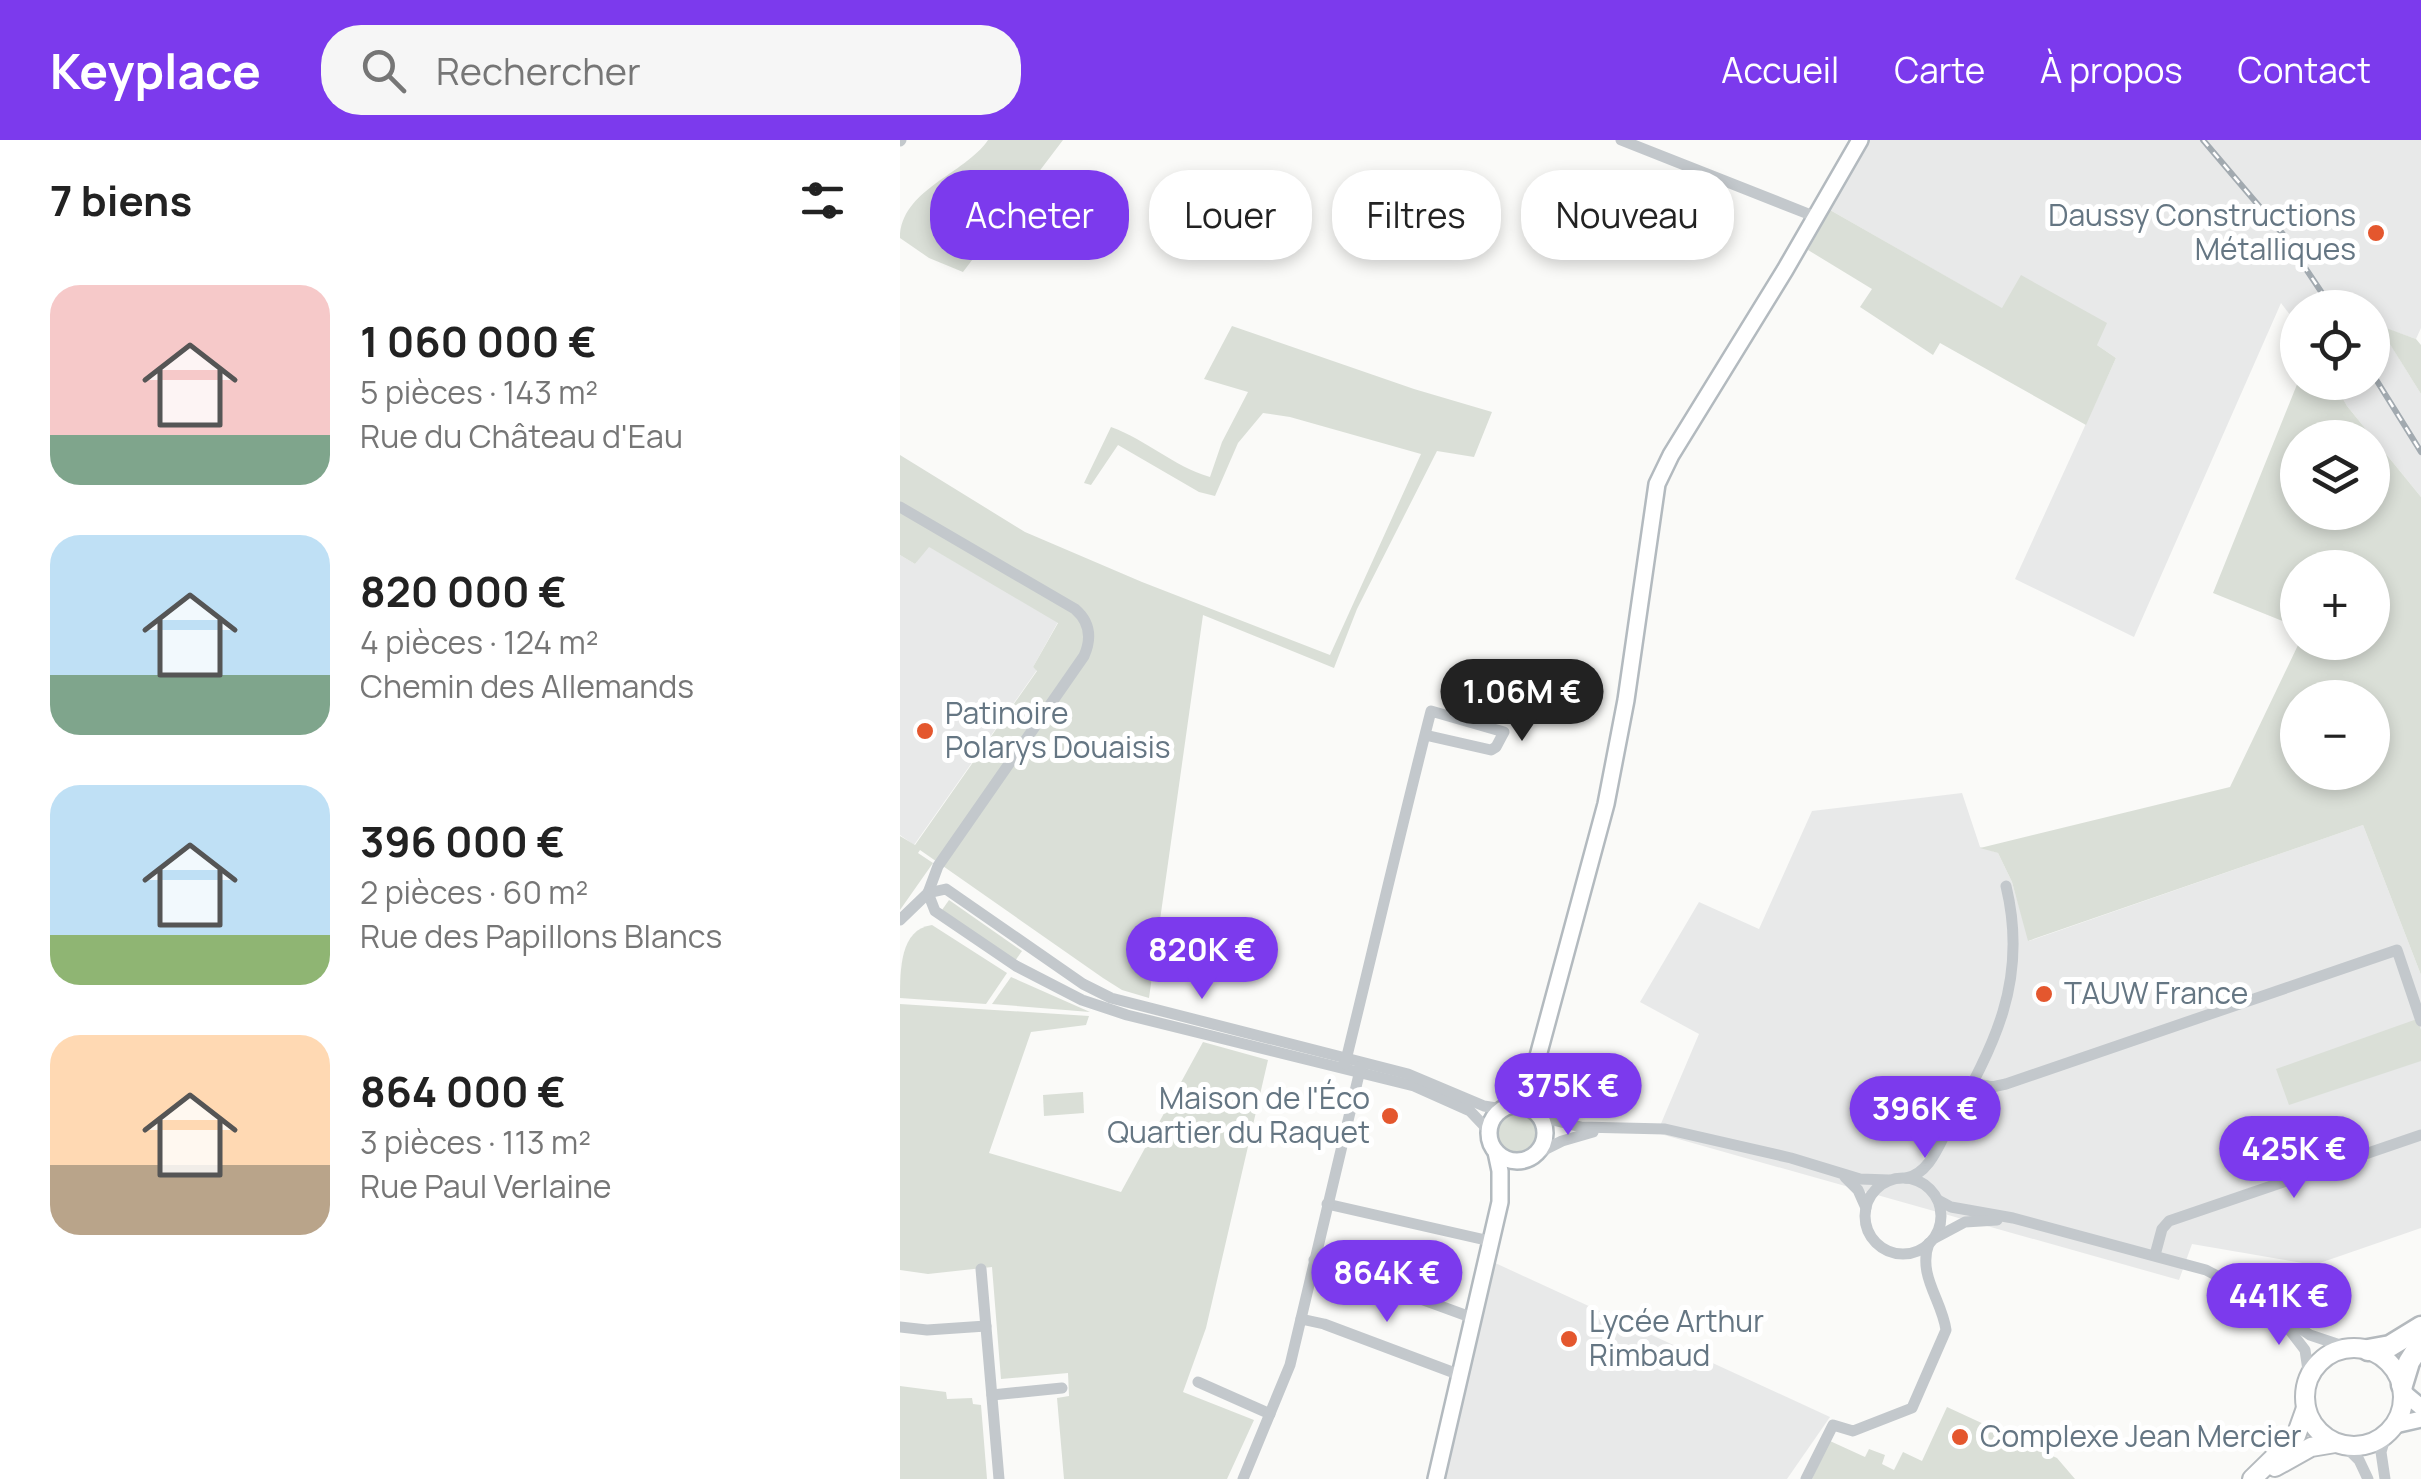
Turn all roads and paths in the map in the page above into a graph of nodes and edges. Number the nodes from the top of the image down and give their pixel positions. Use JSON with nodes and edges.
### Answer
{"nodes":[{"id":1,"x":1621,"y":140,"type":"edge"},
{"id":2,"x":1860,"y":140,"type":"edge"},
{"id":3,"x":1816,"y":217,"type":"junction"},
{"id":4,"x":900,"y":507,"type":"edge"},
{"id":5,"x":1425,"y":735,"type":"junction"},
{"id":6,"x":2006,"y":886,"type":"dead end"},
{"id":7,"x":928,"y":893,"type":"junction"},
{"id":8,"x":900,"y":920,"type":"edge"},
{"id":9,"x":2421,"y":1020,"type":"edge"},
{"id":10,"x":1345,"y":1063,"type":"junction"},
{"id":11,"x":1360,"y":1067,"type":"junction"},
{"id":12,"x":1534,"y":1070,"type":"junction"},
{"id":13,"x":1973,"y":1084,"type":"junction"},
{"id":14,"x":1505,"y":1108,"type":"junction"},
{"id":15,"x":1538,"y":1114,"type":"junction"},
{"id":16,"x":1612,"y":1128,"type":"junction"},
{"id":17,"x":1489,"y":1130,"type":"junction"},
{"id":18,"x":2421,"y":1135,"type":"edge"},
{"id":19,"x":1496,"y":1152,"type":"junction"},
{"id":20,"x":1935,"y":1153,"type":"junction"},
{"id":21,"x":1533,"y":1156,"type":"junction"},
{"id":22,"x":1832,"y":1170,"type":"junction"},
{"id":23,"x":1906,"y":1178,"type":"junction"},
{"id":24,"x":1890,"y":1180,"type":"junction"},
{"id":25,"x":1937,"y":1197,"type":"junction"},
{"id":26,"x":1500,"y":1202,"type":"junction"},
{"id":27,"x":1327,"y":1204,"type":"junction"},
{"id":28,"x":1866,"y":1208,"type":"junction"},
{"id":29,"x":2026,"y":1222,"type":"junction"},
{"id":30,"x":1490,"y":1241,"type":"junction"},
{"id":31,"x":1932,"y":1241,"type":"junction"},
{"id":32,"x":1895,"y":1253,"type":"junction"},
{"id":33,"x":2155,"y":1254,"type":"junction"},
{"id":34,"x":1314,"y":1260,"type":"junction"},
{"id":35,"x":981,"y":1269,"type":"dead end"},
{"id":36,"x":1930,"y":1285,"type":"junction"},
{"id":37,"x":2272,"y":1310,"type":"junction"},
{"id":38,"x":1473,"y":1318,"type":"junction"},
{"id":39,"x":1301,"y":1319,"type":"junction"},
{"id":40,"x":986,"y":1326,"type":"junction"},
{"id":41,"x":900,"y":1327,"type":"edge"},
{"id":42,"x":2421,"y":1327,"type":"edge"},
{"id":43,"x":2421,"y":1342,"type":"edge"},
{"id":44,"x":2358,"y":1349,"type":"junction"},
{"id":45,"x":1460,"y":1375,"type":"junction"},
{"id":46,"x":2309,"y":1376,"type":"junction"},
{"id":47,"x":1198,"y":1382,"type":"dead end"},
{"id":48,"x":1062,"y":1388,"type":"dead end"},
{"id":49,"x":2402,"y":1388,"type":"junction"},
{"id":50,"x":992,"y":1395,"type":"junction"},
{"id":51,"x":2306,"y":1408,"type":"junction"},
{"id":52,"x":2421,"y":1408,"type":"edge"},
{"id":53,"x":1270,"y":1414,"type":"junction"},
{"id":54,"x":2421,"y":1420,"type":"edge"},
{"id":55,"x":2390,"y":1430,"type":"junction"},
{"id":56,"x":2340,"y":1444,"type":"junction"},
{"id":57,"x":1246,"y":1478,"type":"edge"},
{"id":58,"x":999,"y":1479,"type":"edge"},
{"id":59,"x":1436,"y":1479,"type":"edge"},
{"id":60,"x":1806,"y":1479,"type":"edge"},
{"id":61,"x":2368,"y":1479,"type":"edge"},
{"id":62,"x":2385,"y":1479,"type":"edge"}],
"edges":[{"from":1,"to":3,"type":"street"},
{"from":2,"to":3,"type":"street"},
{"from":3,"to":12,"type":"street"},
{"from":4,"to":7,"type":"street"},
{"from":5,"to":5,"type":"street"},
{"from":5,"to":10,"type":"street"},
{"from":6,"to":13,"type":"street"},
{"from":7,"to":8,"type":"street"},
{"from":7,"to":10,"type":"street"},
{"from":7,"to":10,"type":"street"},
{"from":9,"to":13,"type":"street"},
{"from":10,"to":11,"type":"street"},
{"from":11,"to":14,"type":"street"},
{"from":11,"to":17,"type":"street"},
{"from":11,"to":27,"type":"street"},
{"from":12,"to":14,"type":"street"},
{"from":12,"to":15,"type":"street"},
{"from":13,"to":20,"type":"street"},
{"from":14,"to":15,"type":"street"},
{"from":14,"to":17,"type":"street"},
{"from":15,"to":16,"type":"street"},
{"from":15,"to":21,"type":"street"},
{"from":16,"to":21,"type":"street"},
{"from":16,"to":22,"type":"street"},
{"from":17,"to":19,"type":"street"},
{"from":18,"to":33,"type":"street"},
{"from":19,"to":21,"type":"street"},
{"from":19,"to":26,"type":"street"},
{"from":20,"to":23,"type":"street"},
{"from":20,"to":25,"type":"street"},
{"from":21,"to":26,"type":"street"},
{"from":22,"to":24,"type":"street"},
{"from":22,"to":28,"type":"street"},
{"from":23,"to":24,"type":"street"},
{"from":23,"to":25,"type":"street"},
{"from":24,"to":28,"type":"street"},
{"from":25,"to":29,"type":"street"},
{"from":25,"to":31,"type":"street"},
{"from":26,"to":30,"type":"street"},
{"from":27,"to":30,"type":"street"},
{"from":27,"to":34,"type":"street"},
{"from":28,"to":32,"type":"street"},
{"from":29,"to":31,"type":"street"},
{"from":29,"to":33,"type":"street"},
{"from":30,"to":38,"type":"street"},
{"from":31,"to":32,"type":"street"},
{"from":31,"to":36,"type":"street"},
{"from":32,"to":36,"type":"street"},
{"from":33,"to":37,"type":"street"},
{"from":34,"to":38,"type":"street"},
{"from":34,"to":39,"type":"street"},
{"from":35,"to":40,"type":"street"},
{"from":36,"to":60,"type":"street"},
{"from":37,"to":44,"type":"street"},
{"from":37,"to":46,"type":"street"},
{"from":38,"to":45,"type":"street"},
{"from":39,"to":45,"type":"street"},
{"from":39,"to":53,"type":"street"},
{"from":40,"to":41,"type":"street"},
{"from":40,"to":50,"type":"street"},
{"from":42,"to":44,"type":"highway"},
{"from":43,"to":49,"type":"highway"},
{"from":44,"to":46,"type":"main road"},
{"from":44,"to":49,"type":"main road"},
{"from":45,"to":59,"type":"street"},
{"from":46,"to":51,"type":"main road"},
{"from":47,"to":53,"type":"street"},
{"from":48,"to":50,"type":"street"},
{"from":49,"to":52,"type":"street"},
{"from":49,"to":55,"type":"main road"},
{"from":50,"to":58,"type":"street"},
{"from":51,"to":56,"type":"main road"},
{"from":51,"to":56,"type":"main road"},
{"from":53,"to":57,"type":"street"},
{"from":54,"to":55,"type":"street"},
{"from":55,"to":56,"type":"main road"},
{"from":55,"to":62,"type":"street"},
{"from":56,"to":61,"type":"street"}]}
